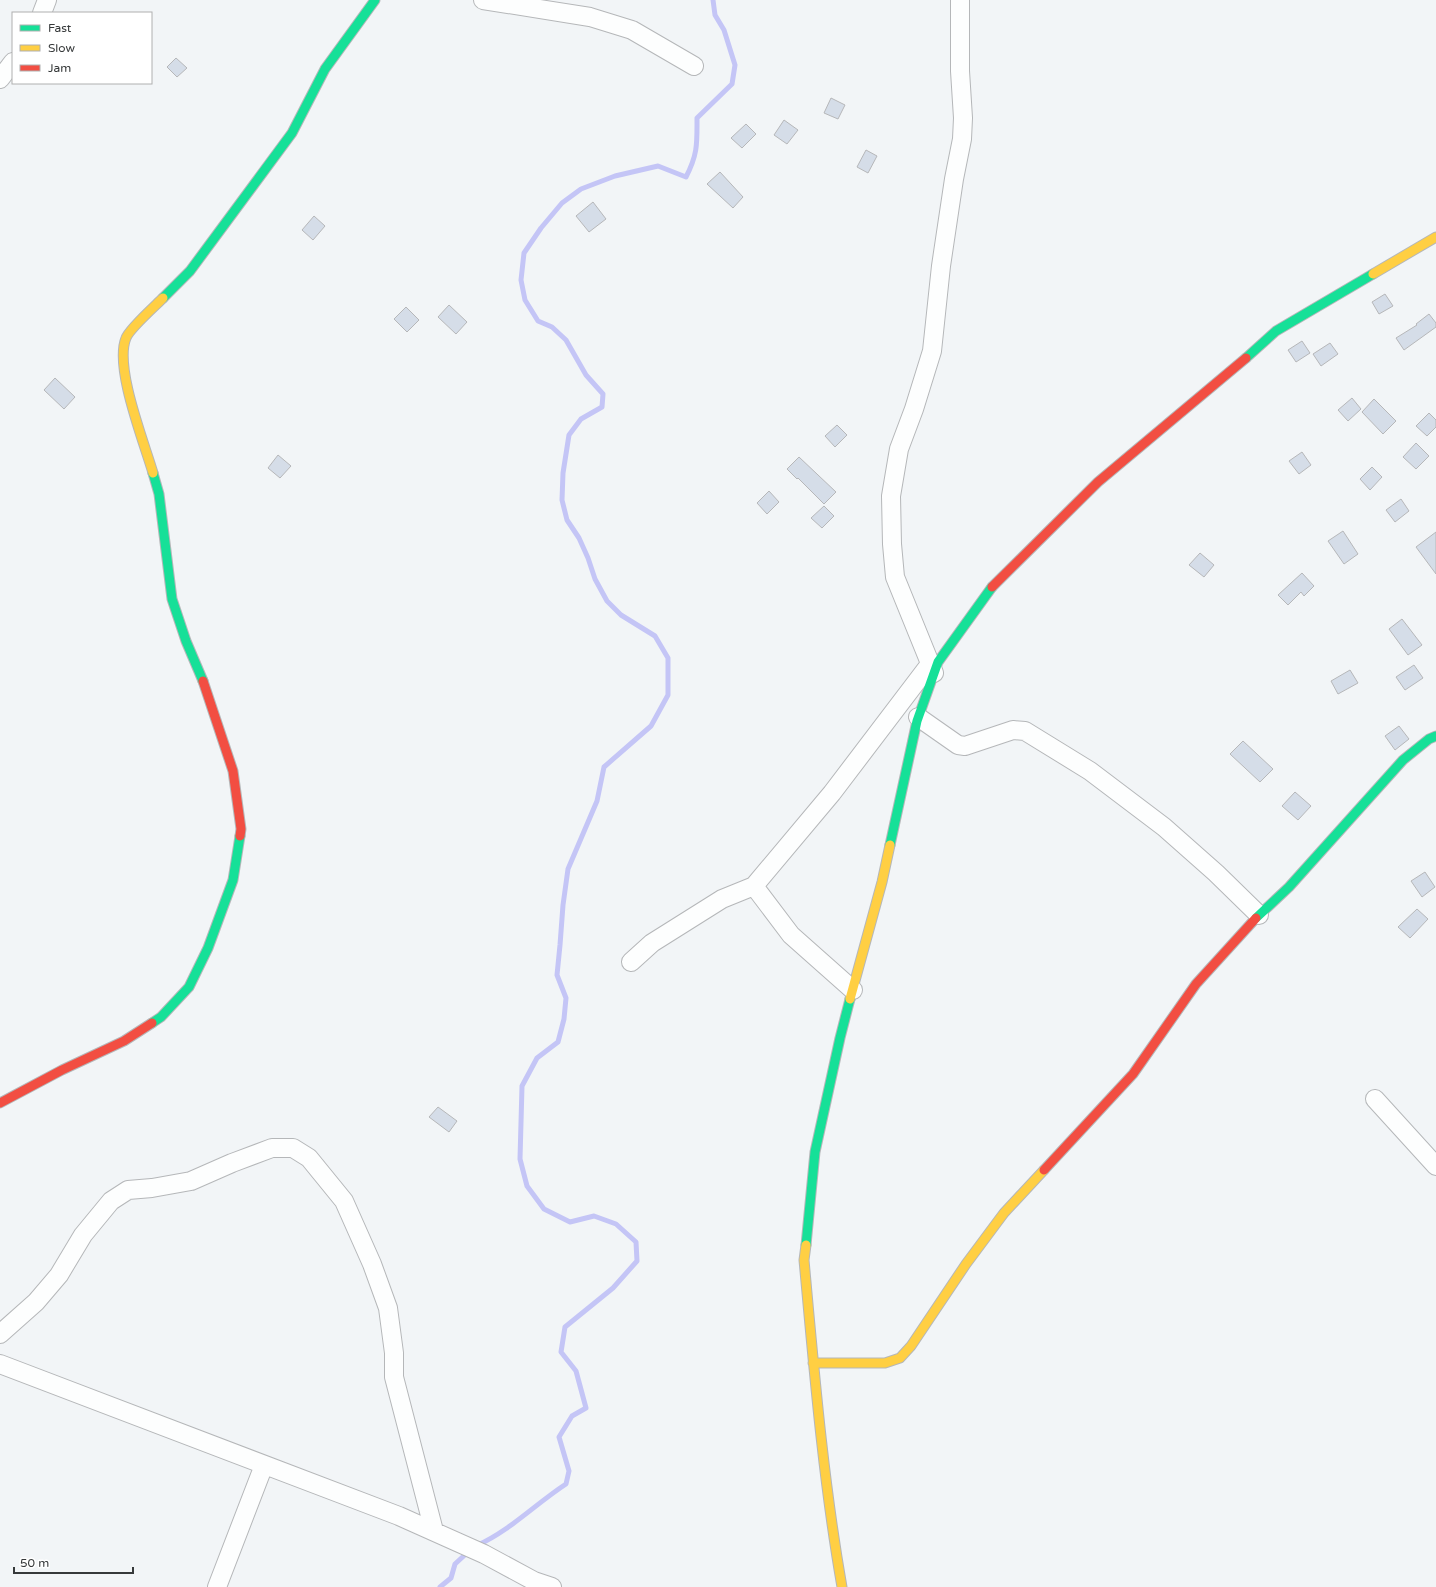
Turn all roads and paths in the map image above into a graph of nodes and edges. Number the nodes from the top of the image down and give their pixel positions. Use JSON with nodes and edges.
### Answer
{"nodes":[{"id":1,"x":48,"y":0,"type":"edge"},
{"id":2,"x":375,"y":0,"type":"edge"},
{"id":3,"x":483,"y":0,"type":"edge"},
{"id":4,"x":960,"y":0,"type":"edge"},
{"id":5,"x":42,"y":12,"type":"edge"},
{"id":6,"x":12,"y":63,"type":"edge"},
{"id":7,"x":694,"y":66,"type":"dead end"},
{"id":8,"x":0,"y":79,"type":"edge"},
{"id":9,"x":1436,"y":236,"type":"edge"},
{"id":10,"x":932,"y":669,"type":"junction"},
{"id":11,"x":918,"y":717,"type":"junction"},
{"id":12,"x":1436,"y":736,"type":"edge"},
{"id":13,"x":754,"y":886,"type":"junction"},
{"id":14,"x":1259,"y":915,"type":"junction"},
{"id":15,"x":631,"y":962,"type":"dead end"},
{"id":16,"x":853,"y":990,"type":"junction"},
{"id":17,"x":1375,"y":1099,"type":"dead end"},
{"id":18,"x":0,"y":1103,"type":"edge"},
{"id":19,"x":1436,"y":1166,"type":"edge"},
{"id":20,"x":0,"y":1334,"type":"edge"},
{"id":21,"x":813,"y":1363,"type":"junction"},
{"id":22,"x":0,"y":1364,"type":"edge"},
{"id":23,"x":264,"y":1465,"type":"junction"},
{"id":24,"x":434,"y":1531,"type":"junction"},
{"id":25,"x":217,"y":1587,"type":"edge"},
{"id":26,"x":552,"y":1587,"type":"edge"},
{"id":27,"x":842,"y":1587,"type":"edge"}],
"edges":[{"from":1,"to":5,"type":"street"},
{"from":2,"to":18,"type":"street"},
{"from":3,"to":7,"type":"street"},
{"from":4,"to":10,"type":"street"},
{"from":6,"to":8,"type":"street"},
{"from":9,"to":10,"type":"street"},
{"from":10,"to":11,"type":"street"},
{"from":10,"to":13,"type":"street"},
{"from":11,"to":14,"type":"street"},
{"from":11,"to":16,"type":"street"},
{"from":12,"to":14,"type":"street"},
{"from":13,"to":15,"type":"street"},
{"from":13,"to":16,"type":"street"},
{"from":14,"to":21,"type":"street"},
{"from":16,"to":21,"type":"street"},
{"from":17,"to":19,"type":"street"},
{"from":20,"to":24,"type":"street"},
{"from":21,"to":27,"type":"street"},
{"from":22,"to":23,"type":"street"},
{"from":23,"to":24,"type":"street"},
{"from":23,"to":25,"type":"street"},
{"from":24,"to":26,"type":"street"}]}
